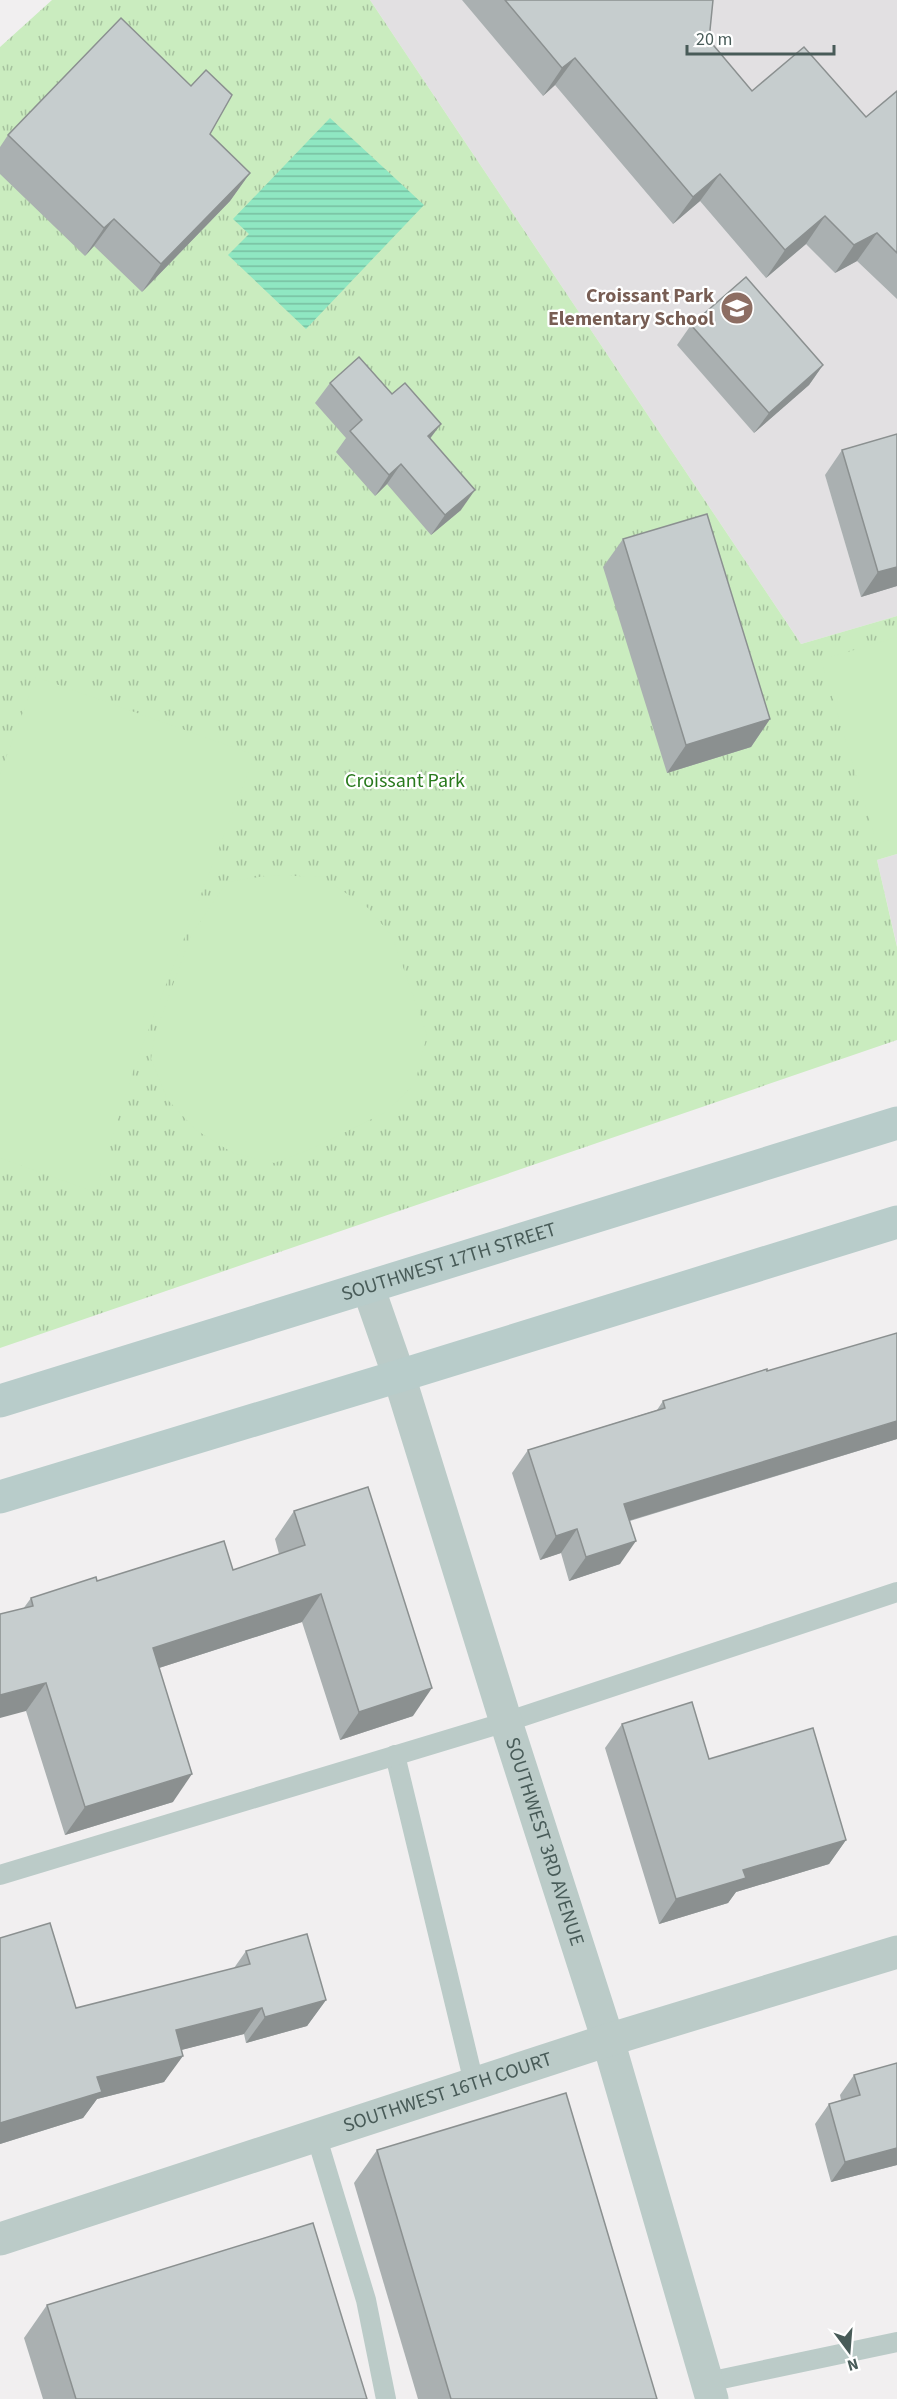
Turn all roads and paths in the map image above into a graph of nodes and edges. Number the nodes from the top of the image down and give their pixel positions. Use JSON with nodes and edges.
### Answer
{"nodes":[{"id":1,"x":897,"y":1123,"type":"edge"},
{"id":2,"x":897,"y":1222,"type":"edge"},
{"id":3,"x":368,"y":1287,"type":"junction"},
{"id":4,"x":399,"y":1376,"type":"junction"},
{"id":5,"x":0,"y":1401,"type":"edge"},
{"id":6,"x":0,"y":1497,"type":"edge"},
{"id":7,"x":897,"y":1592,"type":"edge"},
{"id":8,"x":506,"y":1722,"type":"junction"},
{"id":9,"x":395,"y":1755,"type":"junction"},
{"id":10,"x":0,"y":1875,"type":"edge"},
{"id":11,"x":897,"y":1952,"type":"edge"},
{"id":12,"x":608,"y":2040,"type":"junction"},
{"id":13,"x":474,"y":2083,"type":"junction"},
{"id":14,"x":316,"y":2135,"type":"junction"},
{"id":15,"x":0,"y":2239,"type":"edge"},
{"id":16,"x":897,"y":2342,"type":"edge"},
{"id":17,"x":710,"y":2391,"type":"edge"},
{"id":18,"x":387,"y":2399,"type":"edge"}],
"edges":[{"from":1,"to":3,"type":"main road","name":"SOUTHWEST 17TH STREET"},
{"from":2,"to":4,"type":"main road"},
{"from":3,"to":4,"type":"street","name":"SOUTHWEST 3RD AVENUE"},
{"from":3,"to":5,"type":"main road","name":"SOUTHWEST 17TH STREET"},
{"from":4,"to":6,"type":"main road"},
{"from":4,"to":8,"type":"street","name":"SOUTHWEST 3RD AVENUE"},
{"from":7,"to":8,"type":"lane"},
{"from":8,"to":9,"type":"lane"},
{"from":8,"to":12,"type":"street","name":"SOUTHWEST 3RD AVENUE"},
{"from":9,"to":10,"type":"lane"},
{"from":9,"to":13,"type":"lane"},
{"from":11,"to":12,"type":"street","name":"SOUTHWEST 16TH COURT"},
{"from":12,"to":13,"type":"street","name":"SOUTHWEST 16TH COURT"},
{"from":12,"to":17,"type":"street","name":"SOUTHWEST 3RD AVENUE"},
{"from":13,"to":14,"type":"street","name":"SOUTHWEST 16TH COURT"},
{"from":14,"to":15,"type":"street","name":"SOUTHWEST 16TH COURT"},
{"from":14,"to":18,"type":"lane"},
{"from":16,"to":17,"type":"lane"}]}
